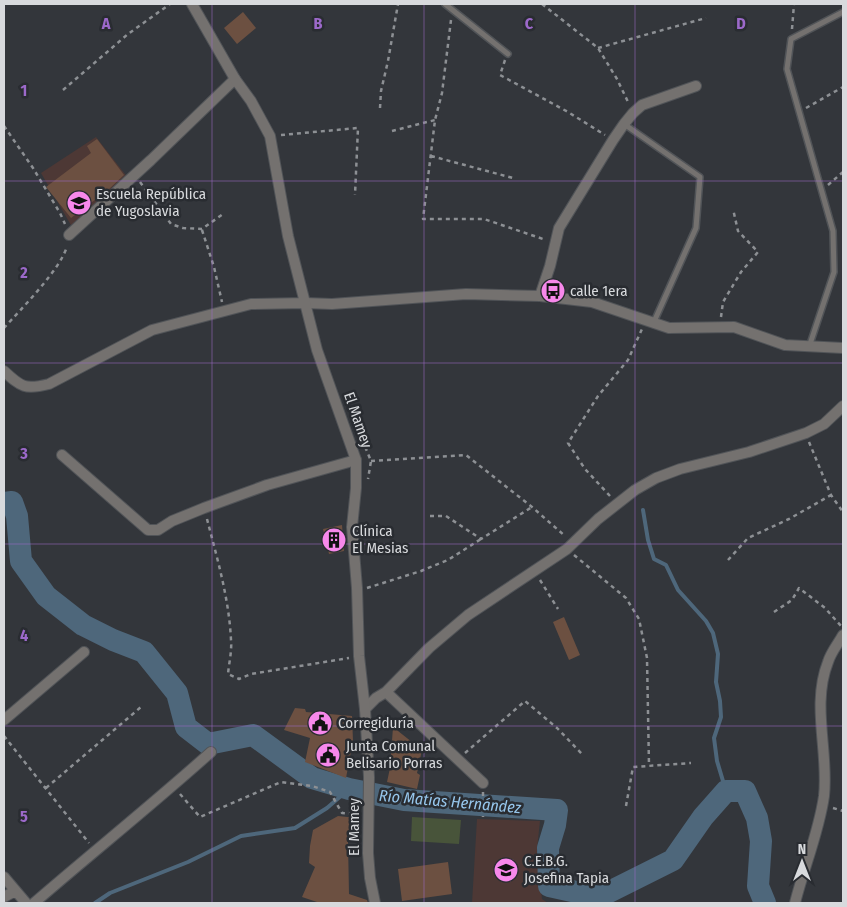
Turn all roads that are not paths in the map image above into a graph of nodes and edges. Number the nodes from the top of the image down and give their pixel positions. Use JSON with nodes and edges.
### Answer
{"nodes":[{"id":1,"x":192,"y":4,"type":"edge"},
{"id":2,"x":445,"y":4,"type":"edge"},
{"id":3,"x":843,"y":12,"type":"edge"},
{"id":4,"x":508,"y":54,"type":"road end"},
{"id":5,"x":235,"y":79,"type":"junction"},
{"id":6,"x":696,"y":86,"type":"dead end"},
{"id":7,"x":624,"y":124,"type":"junction"},
{"id":8,"x":70,"y":235,"type":"road end"},
{"id":9,"x":540,"y":296,"type":"junction"},
{"id":10,"x":305,"y":303,"type":"junction"},
{"id":11,"x":649,"y":322,"type":"junction"},
{"id":12,"x":809,"y":347,"type":"junction"},
{"id":13,"x":843,"y":348,"type":"edge"},
{"id":14,"x":4,"y":371,"type":"edge"},
{"id":15,"x":843,"y":406,"type":"edge"},
{"id":16,"x":62,"y":455,"type":"dead end"},
{"id":17,"x":356,"y":460,"type":"junction"},
{"id":18,"x":843,"y":636,"type":"edge"},
{"id":19,"x":84,"y":652,"type":"dead end"},
{"id":20,"x":386,"y":692,"type":"junction"},
{"id":21,"x":365,"y":709,"type":"junction"},
{"id":22,"x":4,"y":720,"type":"edge"},
{"id":23,"x":210,"y":752,"type":"dead end"},
{"id":24,"x":483,"y":783,"type":"road end"},
{"id":25,"x":4,"y":877,"type":"edge"},
{"id":26,"x":15,"y":891,"type":"junction"},
{"id":27,"x":4,"y":898,"type":"edge"},
{"id":28,"x":26,"y":903,"type":"edge"},
{"id":29,"x":34,"y":903,"type":"edge"},
{"id":30,"x":375,"y":903,"type":"edge"},
{"id":31,"x":795,"y":903,"type":"edge"}],
"edges":[{"from":1,"to":5,"type":"street","name":"El Mamey"},
{"from":2,"to":4,"type":"lane"},
{"from":3,"to":12,"type":"lane"},
{"from":5,"to":8,"type":"street"},
{"from":5,"to":10,"type":"street","name":"El Mamey"},
{"from":6,"to":7,"type":"street"},
{"from":7,"to":9,"type":"street"},
{"from":7,"to":11,"type":"lane"},
{"from":9,"to":10,"type":"street"},
{"from":9,"to":11,"type":"street"},
{"from":10,"to":14,"type":"street"},
{"from":10,"to":17,"type":"street","name":"El Mamey"},
{"from":11,"to":12,"type":"street"},
{"from":12,"to":13,"type":"street"},
{"from":15,"to":20,"type":"street"},
{"from":16,"to":17,"type":"street"},
{"from":17,"to":21,"type":"street","name":"El Mamey"},
{"from":18,"to":31,"type":"street"},
{"from":19,"to":22,"type":"street"},
{"from":20,"to":21,"type":"street"},
{"from":20,"to":24,"type":"street"},
{"from":21,"to":30,"type":"street","name":"El Mamey"},
{"from":23,"to":29,"type":"street"},
{"from":25,"to":26,"type":"street"},
{"from":26,"to":27,"type":"street"},
{"from":26,"to":28,"type":"street"}]}
